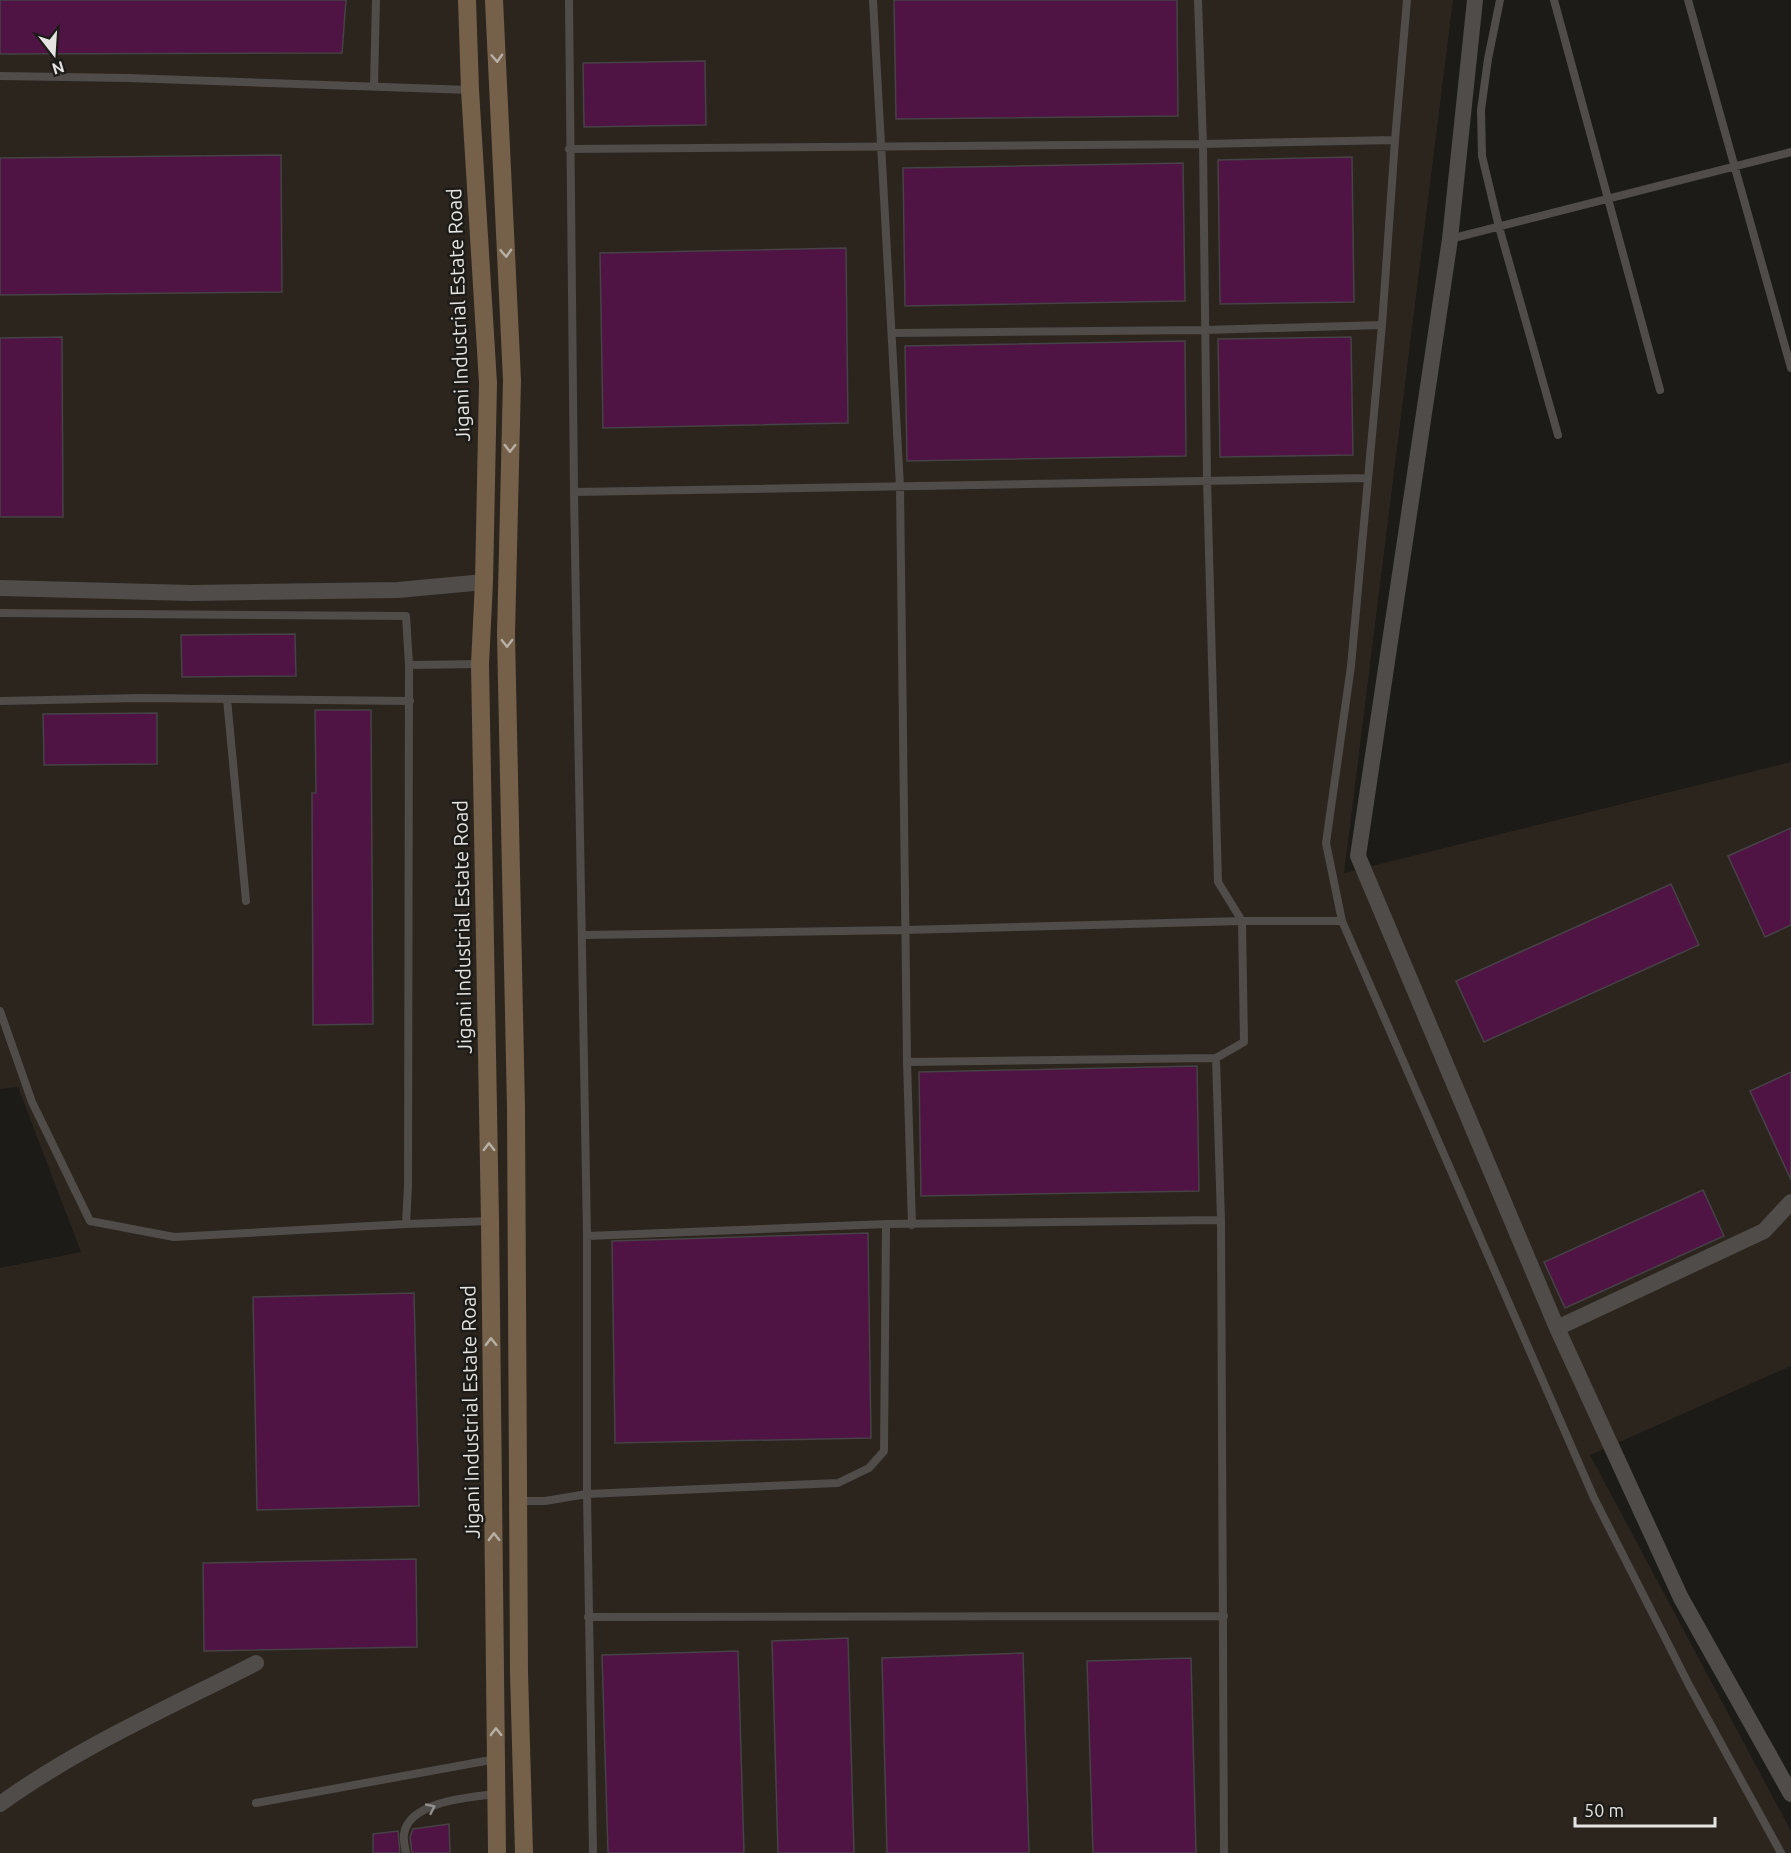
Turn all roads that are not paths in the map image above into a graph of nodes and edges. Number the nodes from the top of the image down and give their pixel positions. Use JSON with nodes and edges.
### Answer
{"nodes":[{"id":1,"x":376,"y":0,"type":"edge"},
{"id":2,"x":467,"y":0,"type":"edge"},
{"id":3,"x":494,"y":0,"type":"edge"},
{"id":4,"x":569,"y":0,"type":"edge"},
{"id":5,"x":873,"y":0,"type":"edge"},
{"id":6,"x":1198,"y":0,"type":"edge"},
{"id":7,"x":1407,"y":0,"type":"edge"},
{"id":8,"x":1475,"y":0,"type":"edge"},
{"id":9,"x":1500,"y":0,"type":"edge"},
{"id":10,"x":1554,"y":0,"type":"edge"},
{"id":11,"x":1688,"y":0,"type":"edge"},
{"id":12,"x":0,"y":76,"type":"edge"},
{"id":13,"x":374,"y":86,"type":"junction"},
{"id":14,"x":470,"y":90,"type":"junction"},
{"id":15,"x":1395,"y":140,"type":"junction"},
{"id":16,"x":1203,"y":144,"type":"junction"},
{"id":17,"x":882,"y":147,"type":"junction"},
{"id":18,"x":569,"y":149,"type":"junction"},
{"id":19,"x":1791,"y":152,"type":"edge"},
{"id":20,"x":1734,"y":166,"type":"junction"},
{"id":21,"x":1609,"y":199,"type":"junction"},
{"id":22,"x":1500,"y":227,"type":"junction"},
{"id":23,"x":1450,"y":239,"type":"junction"},
{"id":24,"x":1382,"y":325,"type":"junction"},
{"id":25,"x":1205,"y":330,"type":"junction"},
{"id":26,"x":892,"y":333,"type":"junction"},
{"id":27,"x":1791,"y":368,"type":"edge"},
{"id":28,"x":1660,"y":390,"type":"dead end"},
{"id":29,"x":1558,"y":435,"type":"dead end"},
{"id":30,"x":1368,"y":478,"type":"junction"},
{"id":31,"x":1207,"y":479,"type":"junction"},
{"id":32,"x":900,"y":486,"type":"junction"},
{"id":33,"x":574,"y":492,"type":"junction"},
{"id":34,"x":484,"y":582,"type":"junction"},
{"id":35,"x":0,"y":588,"type":"edge"},
{"id":36,"x":0,"y":613,"type":"edge"},
{"id":37,"x":409,"y":664,"type":"junction"},
{"id":38,"x":480,"y":664,"type":"junction"},
{"id":39,"x":227,"y":699,"type":"junction"},
{"id":40,"x":0,"y":701,"type":"edge"},
{"id":41,"x":410,"y":701,"type":"junction"},
{"id":42,"x":246,"y":901,"type":"dead end"},
{"id":43,"x":1242,"y":921,"type":"junction"},
{"id":44,"x":1342,"y":921,"type":"junction"},
{"id":45,"x":905,"y":930,"type":"junction"},
{"id":46,"x":583,"y":935,"type":"junction"},
{"id":47,"x":0,"y":1011,"type":"edge"},
{"id":48,"x":1216,"y":1058,"type":"junction"},
{"id":49,"x":907,"y":1062,"type":"junction"},
{"id":50,"x":1791,"y":1202,"type":"edge"},
{"id":51,"x":1221,"y":1220,"type":"junction"},
{"id":52,"x":490,"y":1221,"type":"junction"},
{"id":53,"x":406,"y":1224,"type":"junction"},
{"id":54,"x":886,"y":1224,"type":"junction"},
{"id":55,"x":912,"y":1225,"type":"junction"},
{"id":56,"x":587,"y":1236,"type":"junction"},
{"id":57,"x":1557,"y":1328,"type":"junction"},
{"id":58,"x":587,"y":1494,"type":"junction"},
{"id":59,"x":519,"y":1501,"type":"junction"},
{"id":60,"x":1224,"y":1616,"type":"junction"},
{"id":61,"x":588,"y":1617,"type":"junction"},
{"id":62,"x":256,"y":1662,"type":"dead end"},
{"id":63,"x":496,"y":1759,"type":"junction"},
{"id":64,"x":496,"y":1794,"type":"junction"},
{"id":65,"x":1791,"y":1794,"type":"edge"},
{"id":66,"x":256,"y":1803,"type":"dead end"},
{"id":67,"x":0,"y":1804,"type":"edge"},
{"id":68,"x":406,"y":1853,"type":"edge"},
{"id":69,"x":497,"y":1853,"type":"edge"},
{"id":70,"x":525,"y":1853,"type":"edge"},
{"id":71,"x":594,"y":1853,"type":"edge"},
{"id":72,"x":1224,"y":1853,"type":"edge"},
{"id":73,"x":1781,"y":1853,"type":"edge"}],
"edges":[{"from":1,"to":13,"type":"lane"},
{"from":2,"to":14,"type":"main road","name":"Jigani Industrial Estate Road"},
{"from":3,"to":59,"type":"main road","one_way":true},
{"from":4,"to":18,"type":"lane"},
{"from":5,"to":17,"type":"lane"},
{"from":6,"to":16,"type":"lane"},
{"from":7,"to":15,"type":"lane"},
{"from":8,"to":23,"type":"street"},
{"from":9,"to":22,"type":"lane"},
{"from":10,"to":21,"type":"lane"},
{"from":11,"to":20,"type":"lane"},
{"from":12,"to":13,"type":"lane"},
{"from":13,"to":14,"type":"lane"},
{"from":14,"to":34,"type":"main road","name":"Jigani Industrial Estate Road"},
{"from":15,"to":16,"type":"lane"},
{"from":15,"to":24,"type":"lane"},
{"from":16,"to":17,"type":"lane"},
{"from":16,"to":25,"type":"lane"},
{"from":17,"to":18,"type":"lane"},
{"from":17,"to":26,"type":"lane"},
{"from":18,"to":33,"type":"lane"},
{"from":19,"to":20,"type":"lane"},
{"from":20,"to":21,"type":"lane"},
{"from":20,"to":27,"type":"lane"},
{"from":21,"to":22,"type":"lane"},
{"from":21,"to":28,"type":"lane"},
{"from":22,"to":23,"type":"lane"},
{"from":22,"to":29,"type":"lane"},
{"from":23,"to":57,"type":"street"},
{"from":24,"to":25,"type":"lane"},
{"from":24,"to":30,"type":"lane"},
{"from":25,"to":26,"type":"lane"},
{"from":25,"to":31,"type":"lane"},
{"from":26,"to":32,"type":"lane"},
{"from":30,"to":31,"type":"lane"},
{"from":30,"to":44,"type":"lane"},
{"from":31,"to":32,"type":"lane"},
{"from":31,"to":43,"type":"lane"},
{"from":32,"to":33,"type":"lane"},
{"from":32,"to":45,"type":"lane"},
{"from":33,"to":46,"type":"lane"},
{"from":34,"to":35,"type":"street"},
{"from":34,"to":38,"type":"main road","name":"Jigani Industrial Estate Road"},
{"from":36,"to":37,"type":"lane"},
{"from":37,"to":38,"type":"lane"},
{"from":37,"to":41,"type":"lane"},
{"from":52,"to":38,"type":"main road","name":"Jigani Industrial Estate Road","one_way":true},
{"from":39,"to":40,"type":"lane"},
{"from":39,"to":41,"type":"lane"},
{"from":39,"to":42,"type":"lane"},
{"from":41,"to":53,"type":"lane"},
{"from":43,"to":44,"type":"lane"},
{"from":43,"to":45,"type":"lane"},
{"from":43,"to":48,"type":"lane"},
{"from":44,"to":73,"type":"lane"},
{"from":45,"to":46,"type":"lane"},
{"from":45,"to":49,"type":"lane"},
{"from":46,"to":56,"type":"lane"},
{"from":47,"to":53,"type":"lane"},
{"from":48,"to":49,"type":"lane"},
{"from":48,"to":51,"type":"lane"},
{"from":49,"to":55,"type":"lane"},
{"from":50,"to":57,"type":"street"},
{"from":51,"to":55,"type":"lane"},
{"from":51,"to":60,"type":"lane"},
{"from":52,"to":53,"type":"lane"},
{"from":63,"to":52,"type":"main road","name":"Jigani Industrial Estate Road","one_way":true},
{"from":54,"to":55,"type":"lane"},
{"from":54,"to":56,"type":"lane"},
{"from":54,"to":58,"type":"lane"},
{"from":56,"to":58,"type":"lane"},
{"from":57,"to":65,"type":"street"},
{"from":58,"to":59,"type":"lane"},
{"from":58,"to":61,"type":"lane"},
{"from":59,"to":70,"type":"main road"},
{"from":60,"to":61,"type":"lane"},
{"from":60,"to":72,"type":"lane"},
{"from":61,"to":71,"type":"lane"},
{"from":62,"to":67,"type":"street"},
{"from":63,"to":64,"type":"main road","name":"Jigani Industrial Estate Road"},
{"from":63,"to":66,"type":"lane"},
{"from":68,"to":64,"type":"lane","one_way":true},
{"from":64,"to":69,"type":"main road","name":"Jigani Industrial Estate Road"}]}
